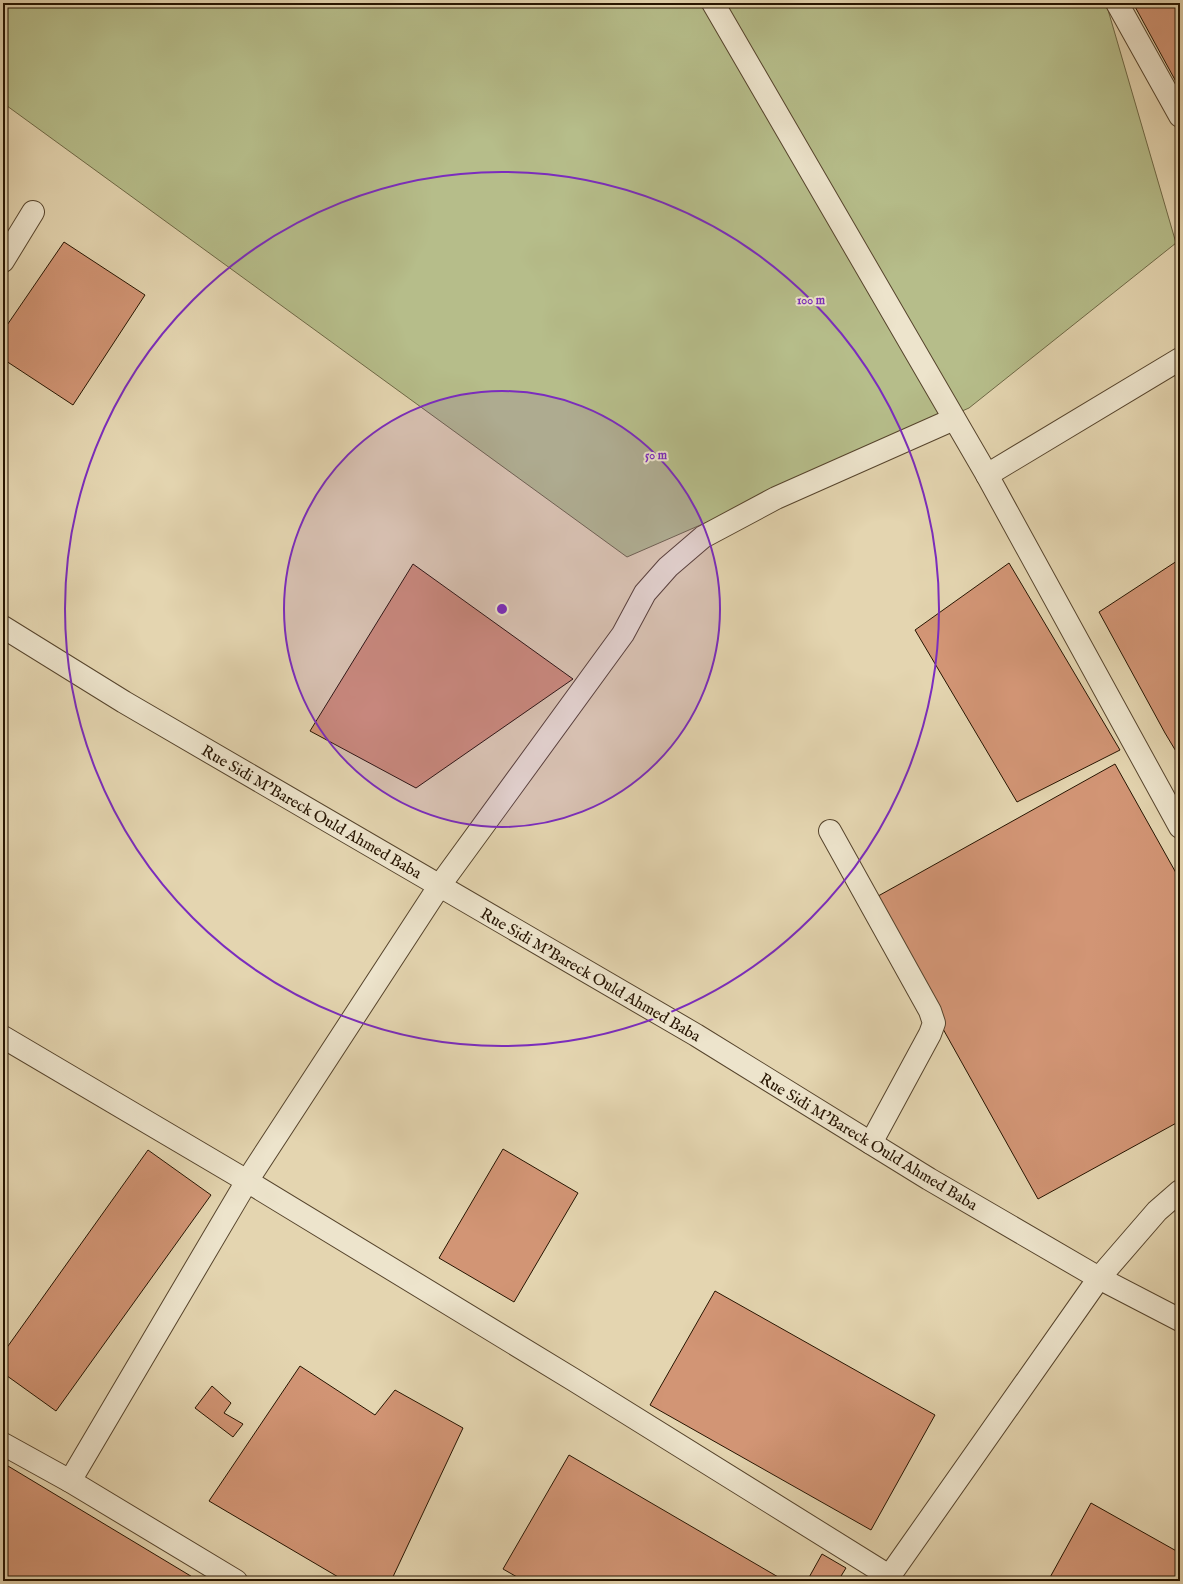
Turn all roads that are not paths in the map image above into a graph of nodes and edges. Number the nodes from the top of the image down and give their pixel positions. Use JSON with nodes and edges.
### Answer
{"nodes":[{"id":1,"x":713,"y":3,"type":"edge"},
{"id":2,"x":1117,"y":3,"type":"edge"},
{"id":3,"x":1180,"y":116,"type":"edge"},
{"id":4,"x":33,"y":212,"type":"dead end"},
{"id":5,"x":3,"y":261,"type":"edge"},
{"id":6,"x":1180,"y":359,"type":"edge"},
{"id":7,"x":954,"y":419,"type":"junction"},
{"id":8,"x":987,"y":475,"type":"junction"},
{"id":9,"x":3,"y":627,"type":"edge"},
{"id":10,"x":1180,"y":827,"type":"edge"},
{"id":11,"x":830,"y":831,"type":"dead end"},
{"id":12,"x":440,"y":885,"type":"junction"},
{"id":13,"x":3,"y":1037,"type":"edge"},
{"id":14,"x":871,"y":1143,"type":"junction"},
{"id":15,"x":247,"y":1181,"type":"junction"},
{"id":16,"x":1180,"y":1191,"type":"edge"},
{"id":17,"x":1099,"y":1278,"type":"junction"},
{"id":18,"x":1180,"y":1320,"type":"edge"},
{"id":19,"x":3,"y":1444,"type":"edge"},
{"id":20,"x":70,"y":1481,"type":"junction"},
{"id":21,"x":887,"y":1578,"type":"edge"},
{"id":22,"x":236,"y":1581,"type":"edge"}],
"edges":[{"from":1,"to":7,"type":"street"},
{"from":2,"to":3,"type":"street"},
{"from":4,"to":5,"type":"street"},
{"from":6,"to":8,"type":"street"},
{"from":7,"to":8,"type":"street"},
{"from":7,"to":12,"type":"street"},
{"from":8,"to":10,"type":"street"},
{"from":9,"to":12,"type":"street","name":"Rue Sidi M'Bareck Ould Ahmed Baba"},
{"from":11,"to":14,"type":"street"},
{"from":12,"to":14,"type":"street","name":"Rue Sidi M'Bareck Ould Ahmed Baba"},
{"from":12,"to":15,"type":"street"},
{"from":13,"to":15,"type":"street"},
{"from":14,"to":17,"type":"street","name":"Rue Sidi M'Bareck Ould Ahmed Baba"},
{"from":15,"to":20,"type":"street"},
{"from":15,"to":21,"type":"street"},
{"from":16,"to":17,"type":"street"},
{"from":17,"to":18,"type":"street","name":"Rue Sidi M'Bareck Ould Ahmed Baba"},
{"from":17,"to":21,"type":"street"},
{"from":19,"to":20,"type":"street"},
{"from":20,"to":22,"type":"street"}]}
